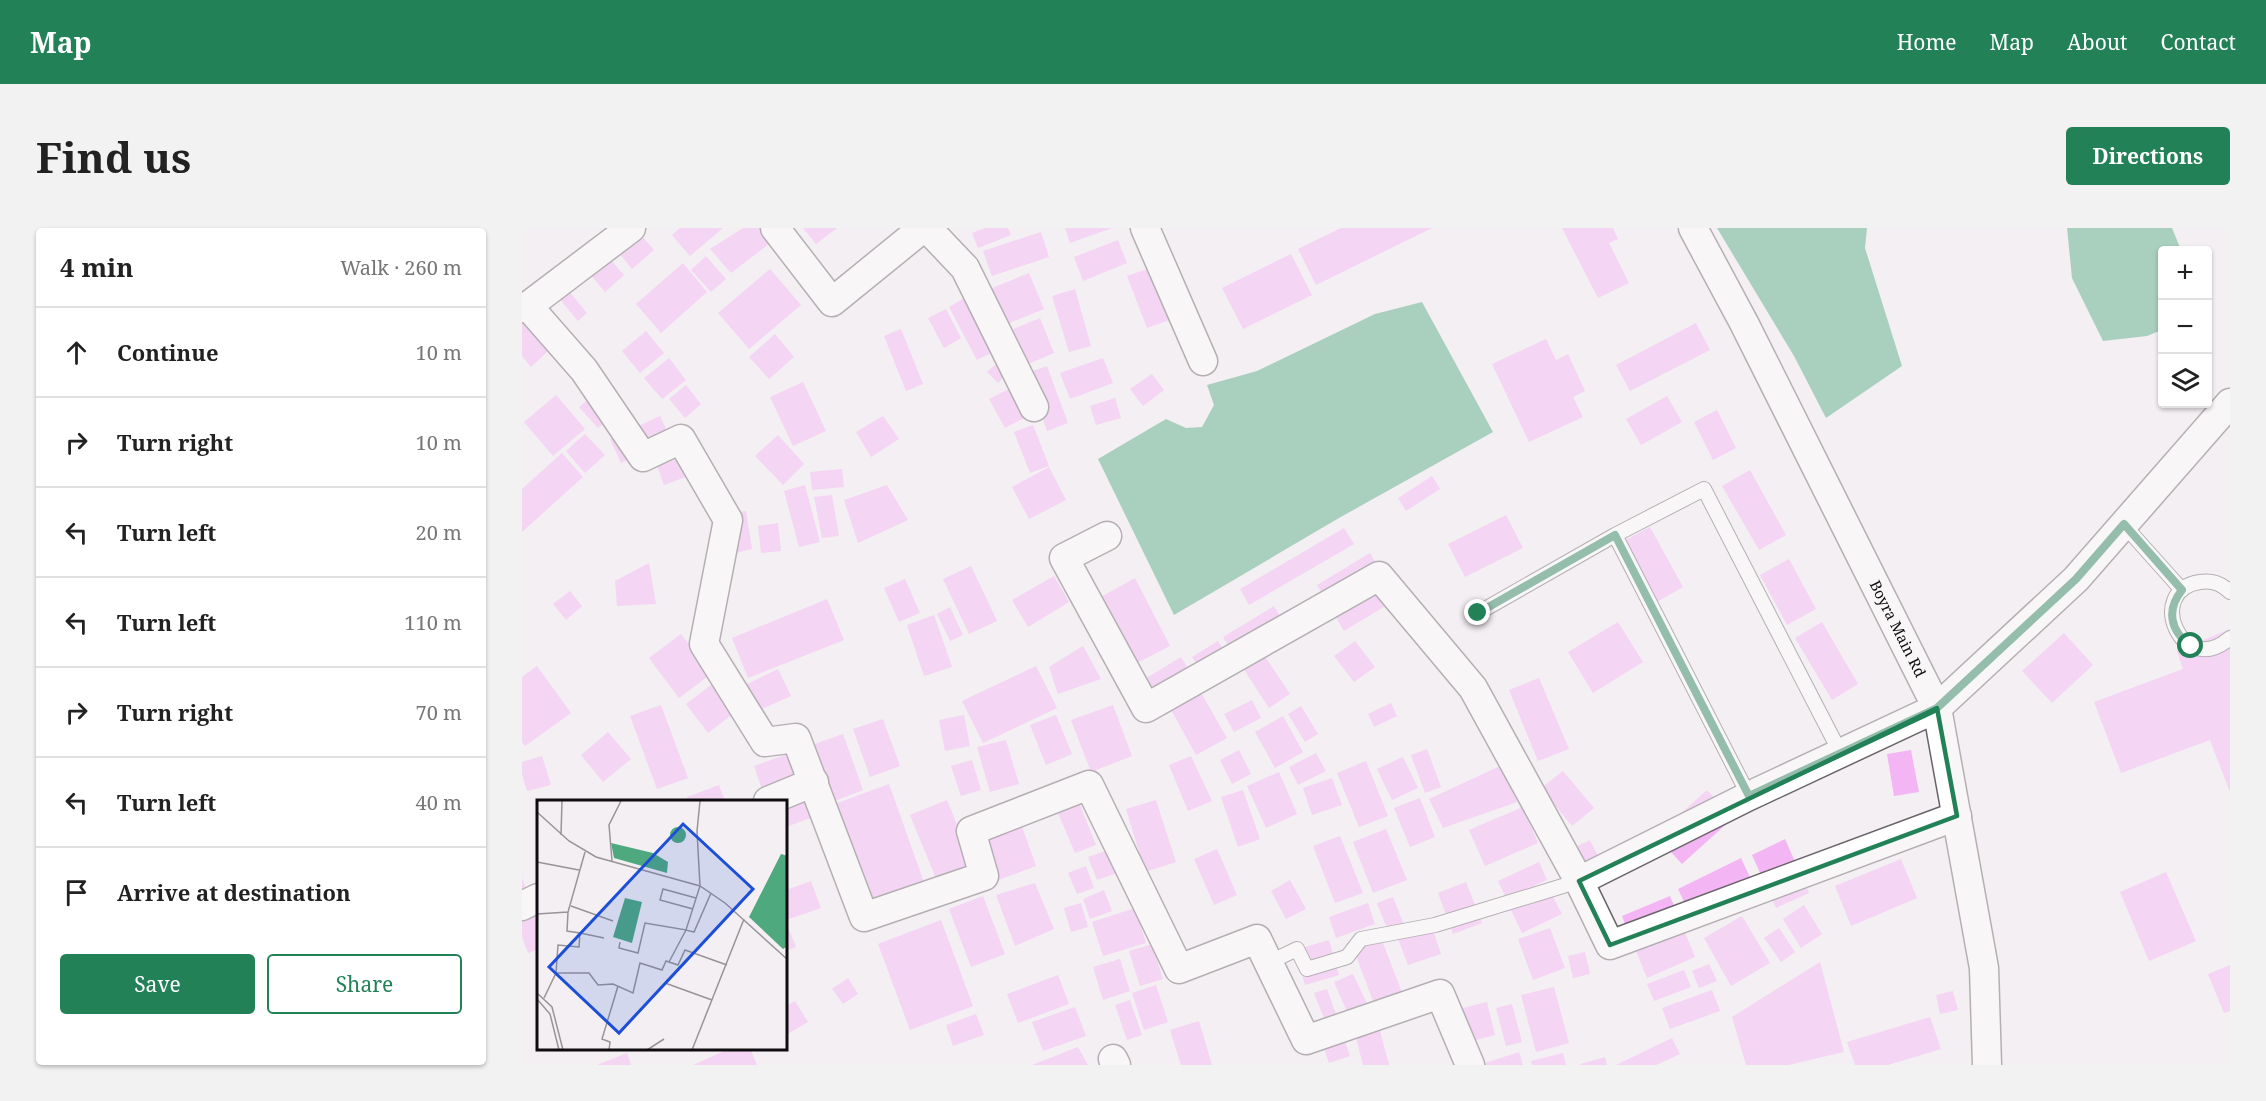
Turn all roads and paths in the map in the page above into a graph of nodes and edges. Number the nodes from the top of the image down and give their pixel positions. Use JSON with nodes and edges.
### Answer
{"nodes":[{"id":1,"x":631,"y":228,"type":"edge"},
{"id":2,"x":775,"y":228,"type":"edge"},
{"id":3,"x":925,"y":228,"type":"edge"},
{"id":4,"x":1144,"y":228,"type":"edge"},
{"id":5,"x":1693,"y":228,"type":"edge"},
{"id":6,"x":525,"y":307,"type":"edge"},
{"id":7,"x":1203,"y":361,"type":"dead end"},
{"id":8,"x":2230,"y":403,"type":"edge"},
{"id":9,"x":1034,"y":407,"type":"dead end"},
{"id":10,"x":2124,"y":524,"type":"junction"},
{"id":11,"x":1615,"y":535,"type":"junction"},
{"id":12,"x":1107,"y":536,"type":"dead end"},
{"id":13,"x":2182,"y":590,"type":"junction"},
{"id":14,"x":2230,"y":592,"type":"edge"},
{"id":15,"x":1478,"y":613,"type":"dead end"},
{"id":16,"x":2230,"y":638,"type":"edge"},
{"id":17,"x":1937,"y":708,"type":"junction"},
{"id":18,"x":1841,"y":754,"type":"junction"},
{"id":19,"x":814,"y":782,"type":"junction"},
{"id":20,"x":1749,"y":796,"type":"junction"},
{"id":21,"x":770,"y":800,"type":"edge"},
{"id":22,"x":1957,"y":816,"type":"junction"},
{"id":23,"x":1579,"y":881,"type":"junction"},
{"id":24,"x":537,"y":898,"type":"edge"},
{"id":25,"x":522,"y":906,"type":"edge"},
{"id":26,"x":1268,"y":963,"type":"junction"},
{"id":27,"x":1470,"y":1065,"type":"edge"},
{"id":28,"x":1987,"y":1065,"type":"edge"}],
"edges":[{"from":1,"to":6,"type":"street"},
{"from":2,"to":3,"type":"street"},
{"from":3,"to":9,"type":"street"},
{"from":4,"to":7,"type":"street"},
{"from":5,"to":17,"type":"street","name":"Boyra Main Rd"},
{"from":6,"to":19,"type":"street"},
{"from":8,"to":10,"type":"street"},
{"from":10,"to":13,"type":"lane"},
{"from":10,"to":17,"type":"street"},
{"from":11,"to":15,"type":"lane"},
{"from":11,"to":18,"type":"lane"},
{"from":11,"to":20,"type":"lane"},
{"from":12,"to":23,"type":"street"},
{"from":13,"to":14,"type":"lane"},
{"from":13,"to":16,"type":"lane"},
{"from":17,"to":18,"type":"street"},
{"from":17,"to":22,"type":"street","name":"Boyra Main Rd"},
{"from":18,"to":20,"type":"street"},
{"from":19,"to":21,"type":"street"},
{"from":19,"to":26,"type":"street"},
{"from":20,"to":23,"type":"street"},
{"from":22,"to":23,"type":"street"},
{"from":22,"to":28,"type":"street","name":"Boyra Main Rd"},
{"from":23,"to":26,"type":"lane"},
{"from":24,"to":25,"type":"street"},
{"from":26,"to":27,"type":"street"}]}
